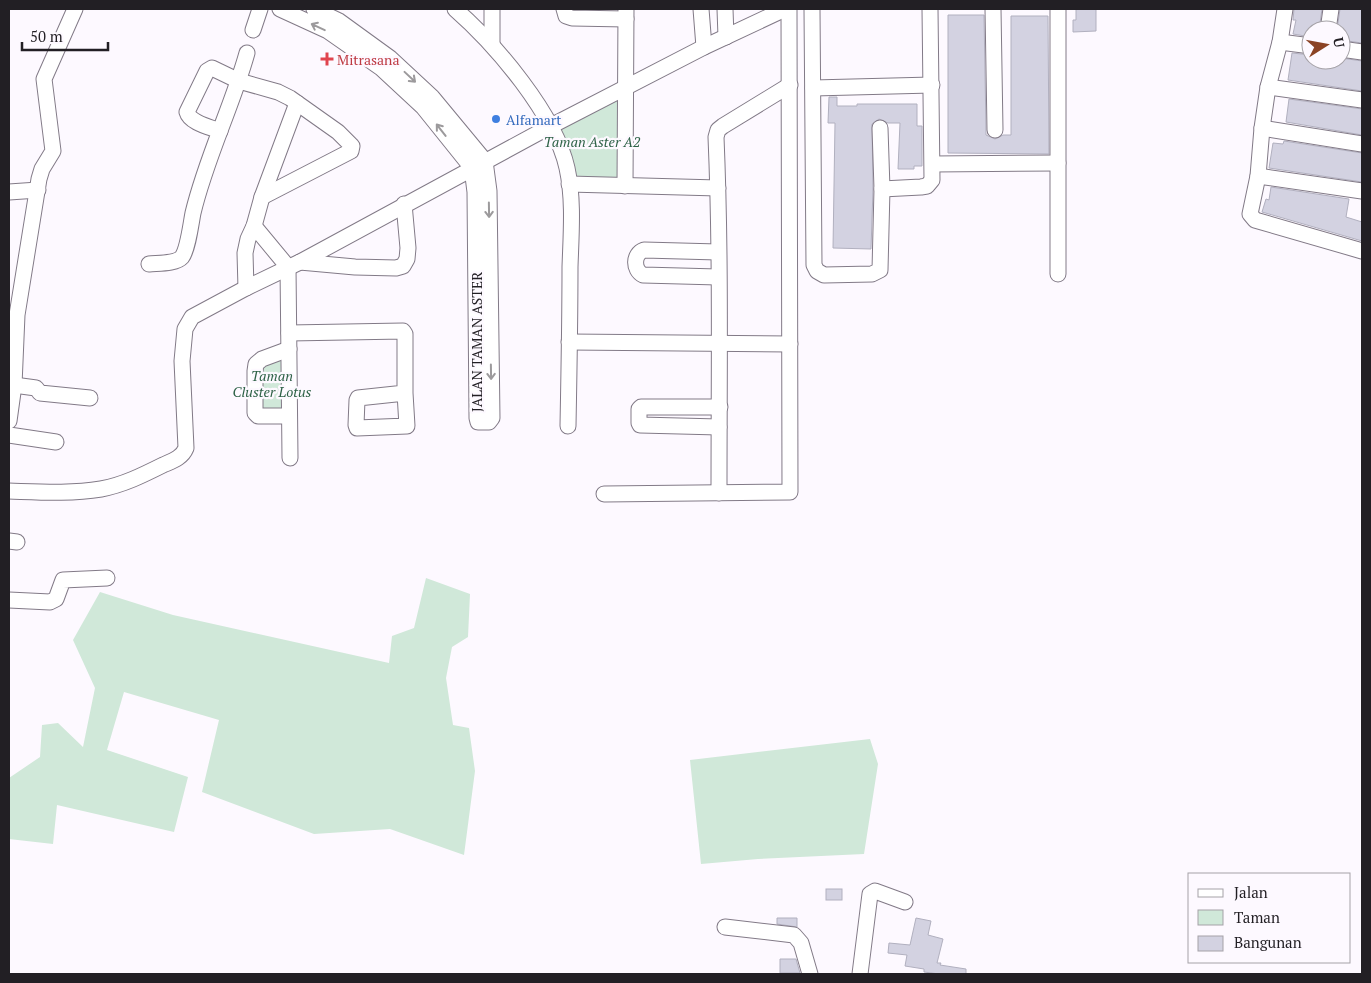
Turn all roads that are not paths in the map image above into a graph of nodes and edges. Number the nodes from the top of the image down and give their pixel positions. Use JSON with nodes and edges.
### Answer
{"nodes":[{"id":1,"x":75,"y":9,"type":"edge"},
{"id":2,"x":260,"y":9,"type":"edge"},
{"id":3,"x":280,"y":9,"type":"edge"},
{"id":4,"x":314,"y":9,"type":"edge"},
{"id":5,"x":455,"y":9,"type":"edge"},
{"id":6,"x":492,"y":9,"type":"edge"},
{"id":7,"x":564,"y":9,"type":"edge"},
{"id":8,"x":701,"y":9,"type":"edge"},
{"id":9,"x":724,"y":9,"type":"edge"},
{"id":10,"x":787,"y":9,"type":"edge"},
{"id":11,"x":812,"y":9,"type":"edge"},
{"id":12,"x":930,"y":9,"type":"edge"},
{"id":13,"x":993,"y":9,"type":"edge"},
{"id":14,"x":1058,"y":9,"type":"edge"},
{"id":15,"x":1285,"y":9,"type":"edge"},
{"id":16,"x":626,"y":14,"type":"edge"},
{"id":17,"x":253,"y":30,"type":"dead end"},
{"id":18,"x":726,"y":37,"type":"junction"},
{"id":19,"x":1280,"y":42,"type":"junction"},
{"id":20,"x":492,"y":44,"type":"junction"},
{"id":21,"x":1301,"y":45,"type":"edge"},
{"id":22,"x":704,"y":47,"type":"junction"},
{"id":23,"x":247,"y":53,"type":"dead end"},
{"id":24,"x":239,"y":81,"type":"junction"},
{"id":25,"x":932,"y":84,"type":"junction"},
{"id":26,"x":790,"y":85,"type":"junction"},
{"id":27,"x":626,"y":86,"type":"junction"},
{"id":28,"x":1268,"y":87,"type":"junction"},
{"id":29,"x":813,"y":88,"type":"junction"},
{"id":30,"x":1362,"y":100,"type":"edge"},
{"id":31,"x":297,"y":103,"type":"junction"},
{"id":32,"x":551,"y":126,"type":"junction"},
{"id":33,"x":880,"y":128,"type":"dead end"},
{"id":34,"x":1262,"y":128,"type":"junction"},
{"id":35,"x":995,"y":130,"type":"dead end"},
{"id":36,"x":220,"y":131,"type":"junction"},
{"id":37,"x":1362,"y":144,"type":"edge"},
{"id":38,"x":1058,"y":163,"type":"junction"},
{"id":39,"x":933,"y":164,"type":"junction"},
{"id":40,"x":478,"y":165,"type":"junction"},
{"id":41,"x":1258,"y":176,"type":"junction"},
{"id":42,"x":569,"y":184,"type":"junction"},
{"id":43,"x":625,"y":186,"type":"junction"},
{"id":44,"x":718,"y":188,"type":"junction"},
{"id":45,"x":882,"y":189,"type":"junction"},
{"id":46,"x":38,"y":190,"type":"junction"},
{"id":47,"x":1362,"y":191,"type":"edge"},
{"id":48,"x":9,"y":192,"type":"edge"},
{"id":49,"x":262,"y":197,"type":"junction"},
{"id":50,"x":404,"y":204,"type":"junction"},
{"id":51,"x":254,"y":226,"type":"junction"},
{"id":52,"x":1362,"y":251,"type":"edge"},
{"id":53,"x":718,"y":252,"type":"junction"},
{"id":54,"x":149,"y":264,"type":"dead end"},
{"id":55,"x":294,"y":265,"type":"junction"},
{"id":56,"x":1058,"y":274,"type":"dead end"},
{"id":57,"x":718,"y":277,"type":"junction"},
{"id":58,"x":246,"y":288,"type":"junction"},
{"id":59,"x":13,"y":315,"type":"edge"},
{"id":60,"x":289,"y":333,"type":"junction"},
{"id":61,"x":570,"y":342,"type":"junction"},
{"id":62,"x":719,"y":342,"type":"junction"},
{"id":63,"x":790,"y":344,"type":"junction"},
{"id":64,"x":289,"y":349,"type":"junction"},
{"id":65,"x":14,"y":385,"type":"junction"},
{"id":66,"x":405,"y":393,"type":"dead end"},
{"id":67,"x":90,"y":398,"type":"dead end"},
{"id":68,"x":720,"y":407,"type":"junction"},
{"id":69,"x":289,"y":416,"type":"junction"},
{"id":70,"x":9,"y":421,"type":"edge"},
{"id":71,"x":568,"y":426,"type":"dead end"},
{"id":72,"x":719,"y":427,"type":"junction"},
{"id":73,"x":9,"y":436,"type":"edge"},
{"id":74,"x":56,"y":442,"type":"dead end"},
{"id":75,"x":290,"y":458,"type":"dead end"},
{"id":76,"x":9,"y":491,"type":"edge"},
{"id":77,"x":719,"y":493,"type":"junction"},
{"id":78,"x":604,"y":494,"type":"dead end"},
{"id":79,"x":107,"y":578,"type":"dead end"},
{"id":80,"x":9,"y":600,"type":"edge"},
{"id":81,"x":905,"y":902,"type":"dead end"},
{"id":82,"x":725,"y":927,"type":"dead end"},
{"id":83,"x":810,"y":974,"type":"edge"},
{"id":84,"x":860,"y":974,"type":"edge"}],
"edges":[{"from":1,"to":46,"type":"street"},
{"from":2,"to":17,"type":"street"},
{"from":40,"to":3,"type":"street","one_way":true},
{"from":4,"to":40,"type":"street","one_way":true},
{"from":5,"to":20,"type":"street"},
{"from":6,"to":20,"type":"street"},
{"from":7,"to":16,"type":"street"},
{"from":8,"to":22,"type":"street"},
{"from":9,"to":18,"type":"street"},
{"from":10,"to":18,"type":"street"},
{"from":10,"to":26,"type":"street"},
{"from":11,"to":29,"type":"street"},
{"from":12,"to":25,"type":"street"},
{"from":13,"to":35,"type":"street"},
{"from":14,"to":38,"type":"street"},
{"from":15,"to":19,"type":"street"},
{"from":16,"to":27,"type":"street"},
{"from":18,"to":22,"type":"street"},
{"from":19,"to":21,"type":"street"},
{"from":19,"to":28,"type":"street"},
{"from":20,"to":32,"type":"street"},
{"from":22,"to":27,"type":"street"},
{"from":23,"to":24,"type":"street"},
{"from":24,"to":31,"type":"street"},
{"from":24,"to":36,"type":"street"},
{"from":24,"to":36,"type":"street"},
{"from":25,"to":29,"type":"street"},
{"from":25,"to":39,"type":"street"},
{"from":26,"to":44,"type":"street"},
{"from":26,"to":63,"type":"street"},
{"from":27,"to":32,"type":"street"},
{"from":27,"to":43,"type":"street"},
{"from":28,"to":30,"type":"street"},
{"from":28,"to":34,"type":"street"},
{"from":29,"to":45,"type":"street"},
{"from":31,"to":49,"type":"street"},
{"from":31,"to":49,"type":"street"},
{"from":32,"to":40,"type":"street"},
{"from":32,"to":42,"type":"street"},
{"from":33,"to":45,"type":"street"},
{"from":34,"to":37,"type":"street"},
{"from":34,"to":41,"type":"street"},
{"from":36,"to":54,"type":"street"},
{"from":38,"to":39,"type":"street"},
{"from":38,"to":56,"type":"street"},
{"from":39,"to":45,"type":"street"},
{"from":40,"to":40,"type":"street","name":"JALAN TAMAN ASTER","one_way":true},
{"from":40,"to":50,"type":"street"},
{"from":41,"to":47,"type":"street"},
{"from":41,"to":52,"type":"street"},
{"from":42,"to":43,"type":"street"},
{"from":42,"to":61,"type":"street"},
{"from":43,"to":44,"type":"street"},
{"from":44,"to":53,"type":"street"},
{"from":46,"to":48,"type":"street"},
{"from":46,"to":59,"type":"street"},
{"from":49,"to":51,"type":"street"},
{"from":50,"to":55,"type":"street"},
{"from":50,"to":55,"type":"street"},
{"from":51,"to":55,"type":"street"},
{"from":51,"to":58,"type":"street"},
{"from":53,"to":57,"type":"street"},
{"from":53,"to":57,"type":"street"},
{"from":55,"to":58,"type":"street"},
{"from":55,"to":60,"type":"street"},
{"from":57,"to":62,"type":"street"},
{"from":58,"to":76,"type":"street"},
{"from":59,"to":65,"type":"street"},
{"from":60,"to":64,"type":"street"},
{"from":60,"to":66,"type":"street"},
{"from":61,"to":62,"type":"street"},
{"from":61,"to":71,"type":"street"},
{"from":62,"to":63,"type":"street"},
{"from":62,"to":68,"type":"street"},
{"from":63,"to":77,"type":"street"},
{"from":64,"to":69,"type":"street"},
{"from":64,"to":69,"type":"street"},
{"from":65,"to":67,"type":"street"},
{"from":65,"to":70,"type":"street"},
{"from":68,"to":72,"type":"street"},
{"from":68,"to":72,"type":"street"},
{"from":69,"to":75,"type":"street"},
{"from":72,"to":77,"type":"street"},
{"from":73,"to":74,"type":"street"},
{"from":77,"to":78,"type":"street"},
{"from":79,"to":80,"type":"street"},
{"from":81,"to":84,"type":"street"},
{"from":82,"to":83,"type":"street"}]}
